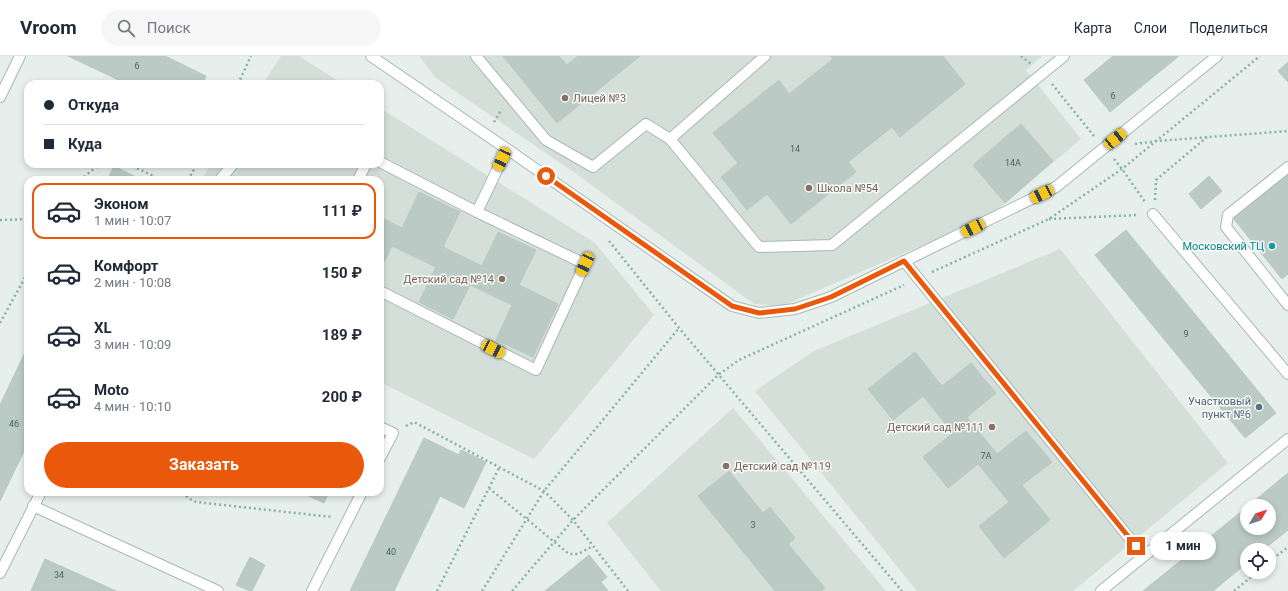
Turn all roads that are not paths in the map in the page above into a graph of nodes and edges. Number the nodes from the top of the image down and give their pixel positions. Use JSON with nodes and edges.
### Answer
{"nodes":[{"id":1,"x":20,"y":56,"type":"edge"},
{"id":2,"x":371,"y":56,"type":"edge"},
{"id":3,"x":476,"y":56,"type":"edge"},
{"id":4,"x":765,"y":56,"type":"edge"},
{"id":5,"x":1064,"y":56,"type":"edge"},
{"id":6,"x":1217,"y":56,"type":"edge"},
{"id":7,"x":0,"y":97,"type":"edge"},
{"id":8,"x":670,"y":139,"type":"junction"},
{"id":9,"x":507,"y":148,"type":"junction"},
{"id":10,"x":384,"y":164,"type":"edge"},
{"id":11,"x":1288,"y":167,"type":"edge"},
{"id":12,"x":230,"y":168,"type":"edge"},
{"id":13,"x":223,"y":176,"type":"edge"},
{"id":14,"x":477,"y":212,"type":"junction"},
{"id":15,"x":1153,"y":214,"type":"road end"},
{"id":16,"x":904,"y":261,"type":"junction"},
{"id":17,"x":384,"y":293,"type":"edge"},
{"id":18,"x":1288,"y":305,"type":"edge"},
{"id":19,"x":1288,"y":374,"type":"edge"},
{"id":20,"x":384,"y":429,"type":"edge"},
{"id":21,"x":1288,"y":439,"type":"edge"},
{"id":22,"x":384,"y":450,"type":"edge"},
{"id":23,"x":38,"y":496,"type":"edge"},
{"id":24,"x":360,"y":496,"type":"edge"},
{"id":25,"x":33,"y":506,"type":"junction"},
{"id":26,"x":1144,"y":556,"type":"junction"},
{"id":27,"x":0,"y":573,"type":"edge"},
{"id":28,"x":218,"y":591,"type":"edge"},
{"id":29,"x":312,"y":591,"type":"edge"},
{"id":30,"x":1101,"y":591,"type":"edge"}],
"edges":[{"from":1,"to":7,"type":"lane"},
{"from":2,"to":9,"type":"lane"},
{"from":3,"to":8,"type":"lane"},
{"from":4,"to":8,"type":"lane"},
{"from":5,"to":8,"type":"lane"},
{"from":6,"to":16,"type":"lane"},
{"from":9,"to":14,"type":"lane"},
{"from":9,"to":16,"type":"lane"},
{"from":10,"to":14,"type":"lane"},
{"from":11,"to":18,"type":"lane"},
{"from":12,"to":13,"type":"lane"},
{"from":14,"to":17,"type":"lane"},
{"from":15,"to":19,"type":"lane"},
{"from":16,"to":26,"type":"lane"},
{"from":20,"to":22,"type":"lane"},
{"from":21,"to":26,"type":"lane"},
{"from":23,"to":25,"type":"lane"},
{"from":24,"to":29,"type":"lane"},
{"from":25,"to":27,"type":"lane"},
{"from":25,"to":28,"type":"lane"},
{"from":26,"to":30,"type":"lane"}]}
